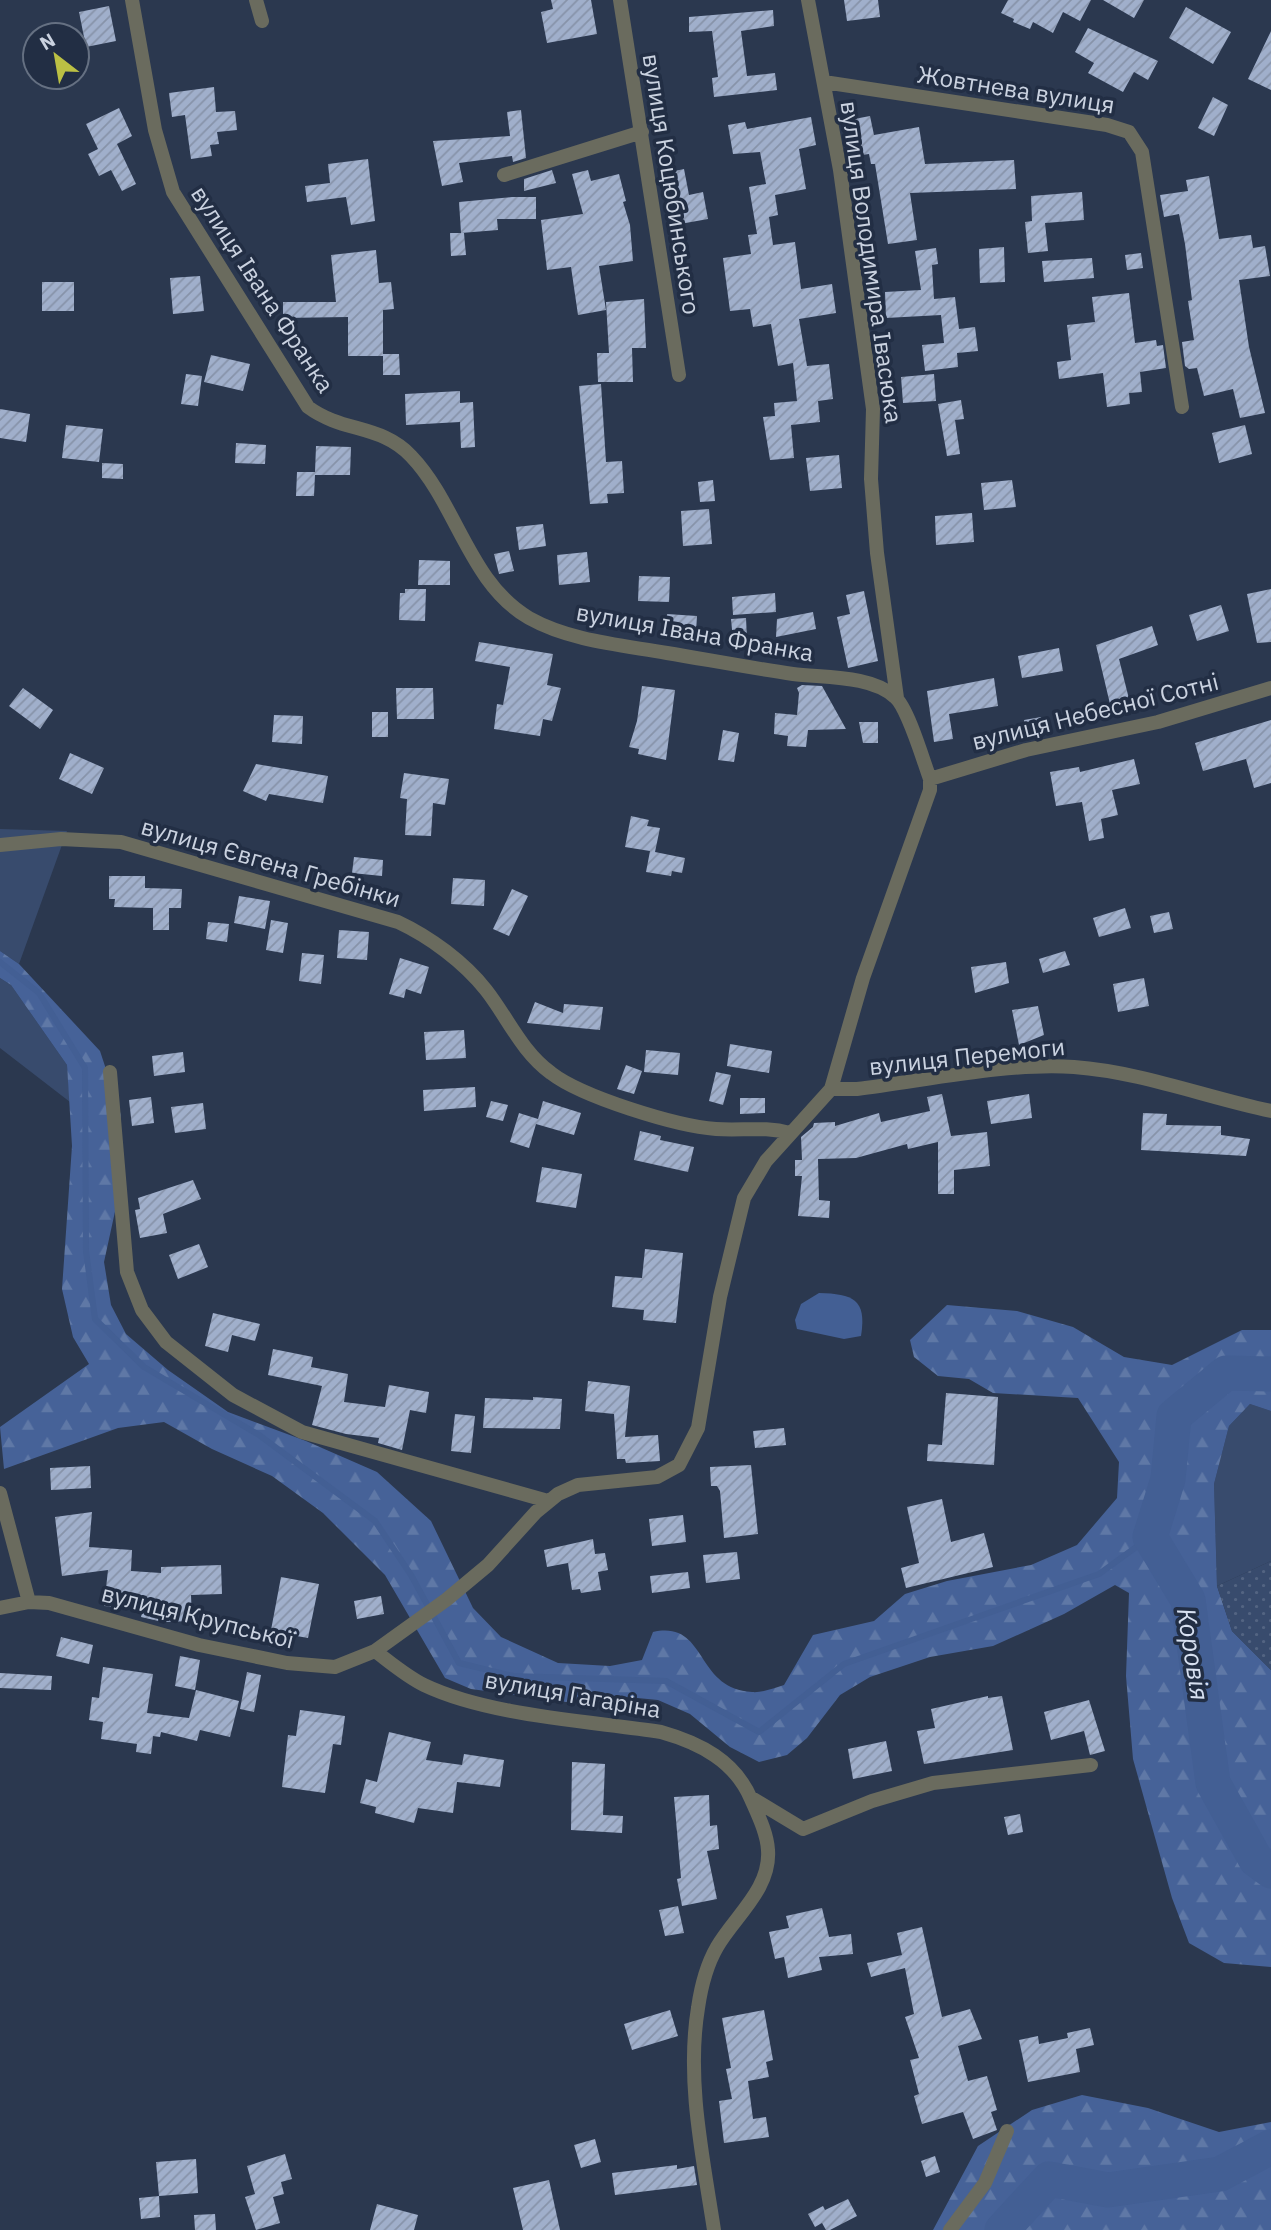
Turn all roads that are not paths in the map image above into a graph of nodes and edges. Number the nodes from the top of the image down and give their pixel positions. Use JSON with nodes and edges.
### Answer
{"nodes":[{"id":1,"x":132,"y":0,"type":"edge"},
{"id":2,"x":256,"y":0,"type":"edge"},
{"id":3,"x":620,"y":0,"type":"edge"},
{"id":4,"x":808,"y":0,"type":"edge"},
{"id":5,"x":262,"y":21,"type":"dead end"},
{"id":6,"x":824,"y":82,"type":"junction"},
{"id":7,"x":642,"y":132,"type":"junction"},
{"id":8,"x":504,"y":175,"type":"dead end"},
{"id":9,"x":679,"y":375,"type":"dead end"},
{"id":10,"x":1182,"y":407,"type":"dead end"},
{"id":11,"x":1271,"y":688,"type":"edge"},
{"id":12,"x":900,"y":702,"type":"junction"},
{"id":13,"x":930,"y":779,"type":"junction"},
{"id":14,"x":0,"y":845,"type":"edge"},
{"id":15,"x":110,"y":1072,"type":"dead end"},
{"id":16,"x":831,"y":1089,"type":"junction"},
{"id":17,"x":1271,"y":1111,"type":"edge"},
{"id":18,"x":790,"y":1133,"type":"junction"},
{"id":19,"x":0,"y":1493,"type":"edge"},
{"id":20,"x":548,"y":1501,"type":"junction"},
{"id":21,"x":29,"y":1602,"type":"junction"},
{"id":22,"x":0,"y":1608,"type":"edge"},
{"id":23,"x":375,"y":1651,"type":"junction"},
{"id":24,"x":1091,"y":1765,"type":"dead end"},
{"id":25,"x":750,"y":1797,"type":"junction"},
{"id":26,"x":1007,"y":2131,"type":"dead end"},
{"id":27,"x":714,"y":2230,"type":"edge"},
{"id":28,"x":950,"y":2230,"type":"edge"}],
"edges":[{"from":1,"to":12,"type":"street","name":"вулиця Івана Франка"},
{"from":2,"to":5,"type":"street"},
{"from":3,"to":7,"type":"street","name":"вулиця Коцюбинського"},
{"from":4,"to":6,"type":"street","name":"вулиця Володимира Івасюка"},
{"from":6,"to":10,"type":"street","name":"Жовтнева вулиця"},
{"from":6,"to":12,"type":"street","name":"вулиця Володимира Івасюка"},
{"from":7,"to":8,"type":"street"},
{"from":7,"to":9,"type":"street","name":"вулиця Коцюбинського"},
{"from":11,"to":13,"type":"street","name":"вулиця Небесної Сотні"},
{"from":12,"to":13,"type":"street","name":"вулиця Володимира Івасюка"},
{"from":13,"to":16,"type":"street"},
{"from":14,"to":18,"type":"street","name":"вулиця Євгена Гребінки"},
{"from":15,"to":20,"type":"street"},
{"from":16,"to":17,"type":"street","name":"вулиця Перемоги"},
{"from":16,"to":18,"type":"street"},
{"from":18,"to":20,"type":"street"},
{"from":19,"to":21,"type":"street"},
{"from":20,"to":23,"type":"street","name":"вулиця Крупської"},
{"from":21,"to":22,"type":"street","name":"вулиця Крупської"},
{"from":21,"to":23,"type":"street","name":"вулиця Крупської"},
{"from":23,"to":25,"type":"street","name":"вулиця Гагаріна"},
{"from":24,"to":25,"type":"street","name":"вулиця Гагаріна"},
{"from":25,"to":27,"type":"street","name":"вулиця Гагаріна"},
{"from":26,"to":28,"type":"street"}]}
